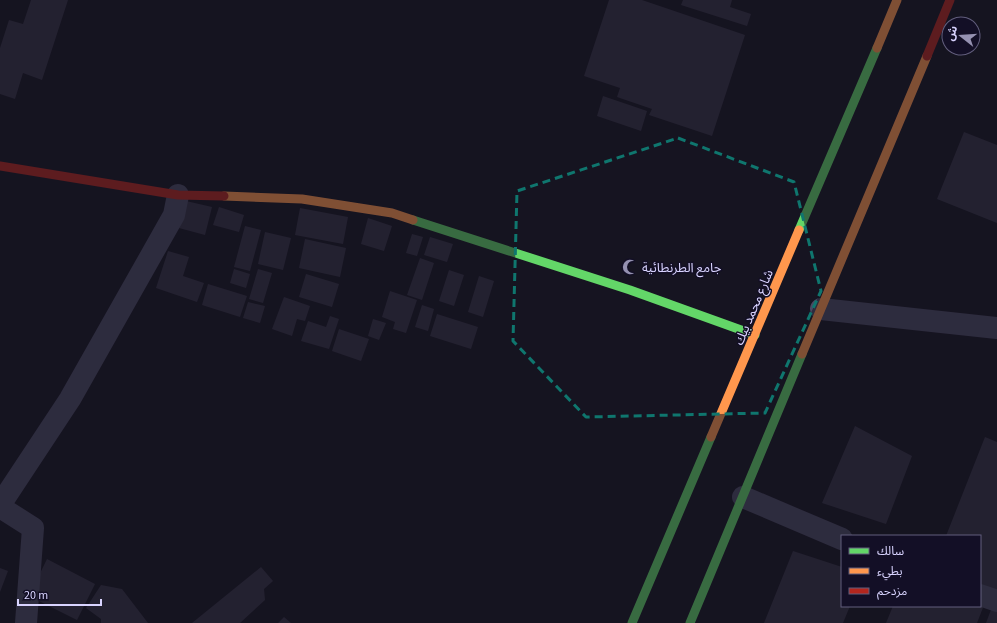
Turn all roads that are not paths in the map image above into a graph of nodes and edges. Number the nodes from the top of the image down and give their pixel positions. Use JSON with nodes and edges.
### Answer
{"nodes":[{"id":1,"x":897,"y":0,"type":"edge"},
{"id":2,"x":950,"y":0,"type":"edge"},
{"id":3,"x":0,"y":166,"type":"edge"},
{"id":4,"x":178,"y":195,"type":"junction"},
{"id":5,"x":821,"y":309,"type":"junction"},
{"id":6,"x":997,"y":328,"type":"edge"},
{"id":7,"x":755,"y":335,"type":"junction"},
{"id":8,"x":743,"y":497,"type":"junction"},
{"id":9,"x":0,"y":506,"type":"edge"},
{"id":10,"x":841,"y":540,"type":"edge"},
{"id":11,"x":981,"y":595,"type":"edge"},
{"id":12,"x":997,"y":601,"type":"edge"},
{"id":13,"x":26,"y":623,"type":"edge"},
{"id":14,"x":632,"y":623,"type":"edge"},
{"id":15,"x":690,"y":623,"type":"edge"}],
"edges":[{"from":1,"to":7,"type":"main road","name":"شارع محمد بيك"},
{"from":2,"to":5,"type":"main road"},
{"from":3,"to":4,"type":"main road"},
{"from":4,"to":7,"type":"main road"},
{"from":4,"to":9,"type":"street"},
{"from":5,"to":6,"type":"street"},
{"from":5,"to":8,"type":"main road"},
{"from":7,"to":14,"type":"main road","name":"شارع محمد بيك"},
{"from":8,"to":10,"type":"street"},
{"from":8,"to":15,"type":"main road"},
{"from":9,"to":13,"type":"street"},
{"from":11,"to":12,"type":"street"}]}
